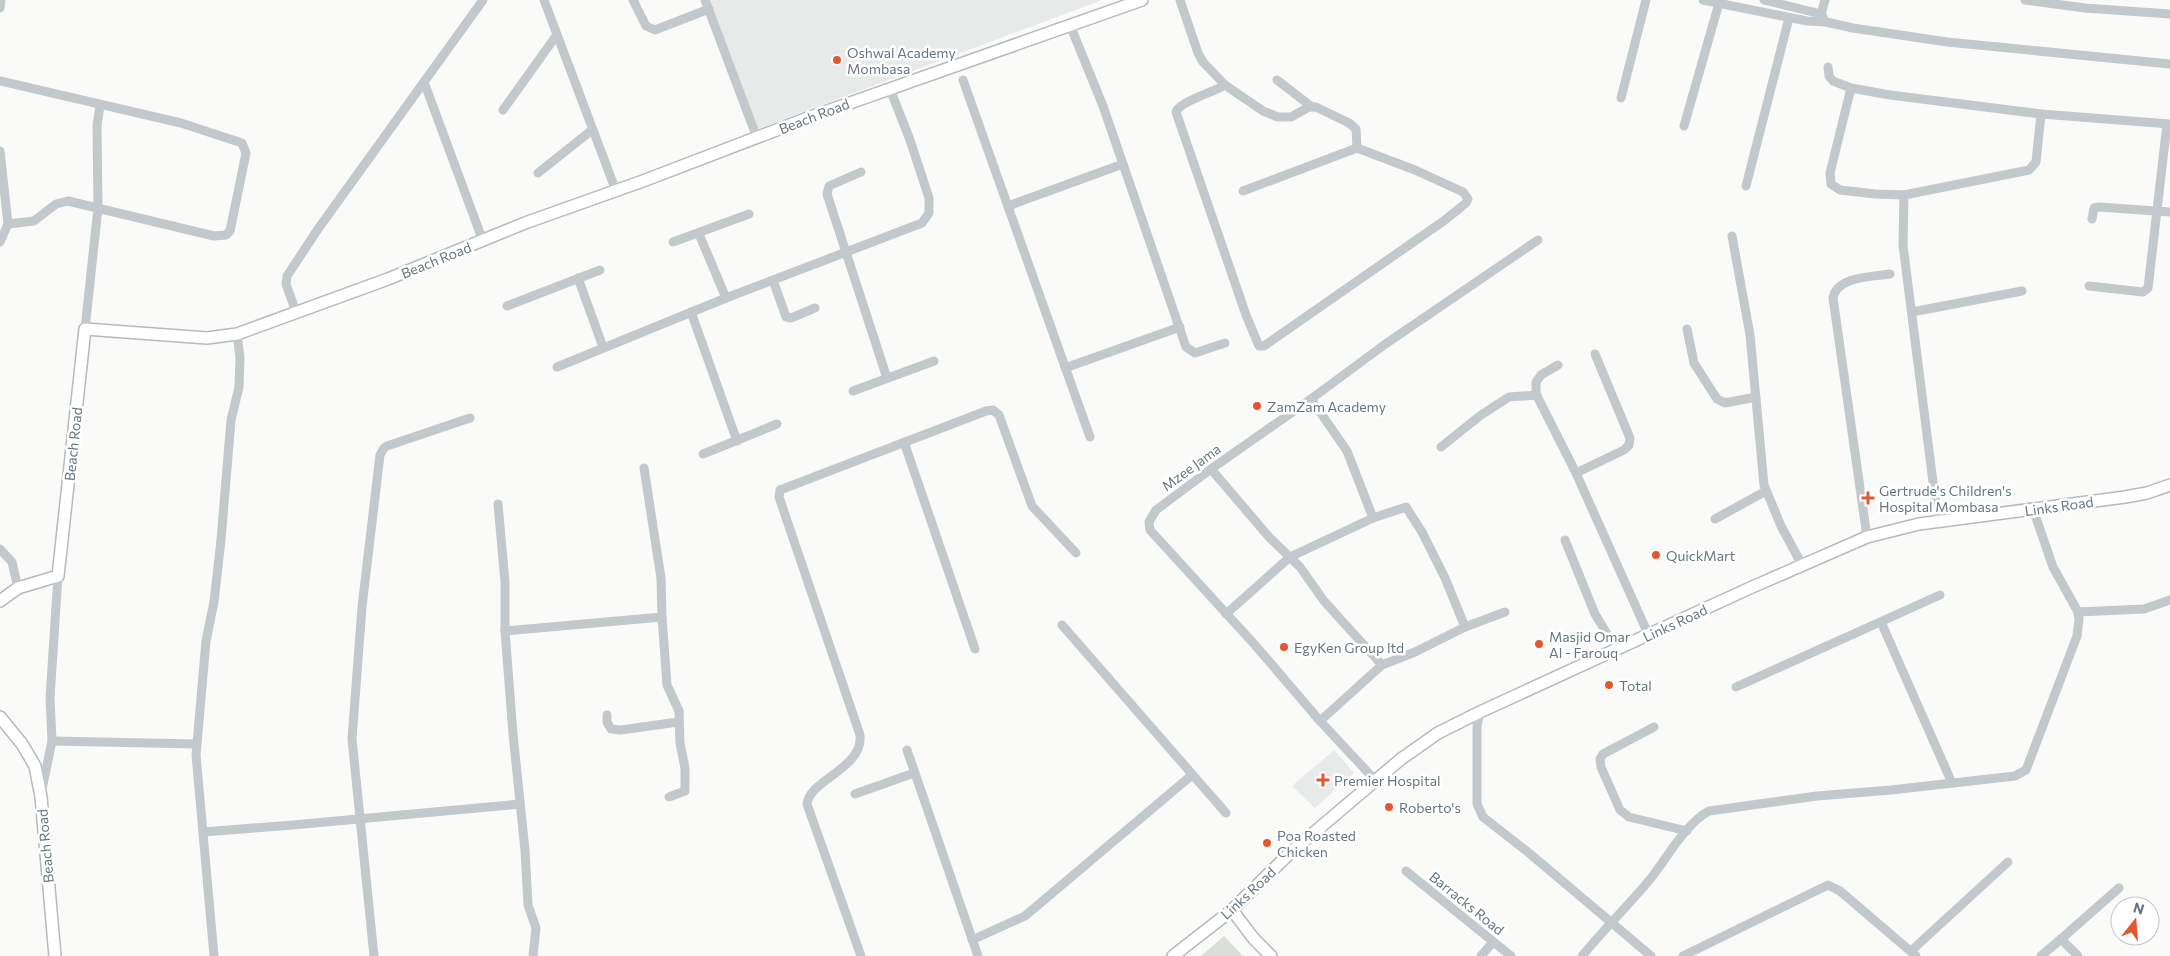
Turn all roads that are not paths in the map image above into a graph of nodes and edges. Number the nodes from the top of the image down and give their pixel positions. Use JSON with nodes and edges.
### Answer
{"nodes":[{"id":1,"x":1,"y":0,"type":"edge"},
{"id":2,"x":483,"y":0,"type":"edge"},
{"id":3,"x":544,"y":0,"type":"edge"},
{"id":4,"x":633,"y":0,"type":"edge"},
{"id":5,"x":705,"y":0,"type":"edge"},
{"id":6,"x":1142,"y":0,"type":"edge"},
{"id":7,"x":1180,"y":0,"type":"edge"},
{"id":8,"x":1646,"y":0,"type":"edge"},
{"id":9,"x":1703,"y":0,"type":"edge"},
{"id":10,"x":1764,"y":0,"type":"edge"},
{"id":11,"x":1825,"y":0,"type":"edge"},
{"id":12,"x":2025,"y":0,"type":"edge"},
{"id":13,"x":1719,"y":3,"type":"junction"},
{"id":14,"x":0,"y":8,"type":"edge"},
{"id":15,"x":709,"y":9,"type":"junction"},
{"id":16,"x":2170,"y":14,"type":"edge"},
{"id":17,"x":1789,"y":18,"type":"junction"},
{"id":18,"x":1824,"y":18,"type":"junction"},
{"id":19,"x":1070,"y":25,"type":"junction"},
{"id":20,"x":556,"y":36,"type":"junction"},
{"id":21,"x":2170,"y":64,"type":"edge"},
{"id":22,"x":1828,"y":67,"type":"dead end"},
{"id":23,"x":963,"y":80,"type":"dead end"},
{"id":24,"x":1277,"y":80,"type":"dead end"},
{"id":25,"x":0,"y":81,"type":"edge"},
{"id":26,"x":424,"y":82,"type":"junction"},
{"id":27,"x":1225,"y":85,"type":"junction"},
{"id":28,"x":1851,"y":88,"type":"junction"},
{"id":29,"x":890,"y":89,"type":"junction"},
{"id":30,"x":1621,"y":98,"type":"dead end"},
{"id":31,"x":100,"y":106,"type":"junction"},
{"id":32,"x":1312,"y":107,"type":"junction"},
{"id":33,"x":503,"y":110,"type":"dead end"},
{"id":34,"x":2041,"y":114,"type":"junction"},
{"id":35,"x":2169,"y":124,"type":"edge"},
{"id":36,"x":1684,"y":126,"type":"dead end"},
{"id":37,"x":592,"y":130,"type":"junction"},
{"id":38,"x":757,"y":138,"type":"junction"},
{"id":39,"x":1357,"y":148,"type":"junction"},
{"id":40,"x":0,"y":151,"type":"edge"},
{"id":41,"x":1123,"y":164,"type":"junction"},
{"id":42,"x":861,"y":172,"type":"dead end"},
{"id":43,"x":538,"y":173,"type":"dead end"},
{"id":44,"x":1746,"y":186,"type":"dead end"},
{"id":45,"x":616,"y":191,"type":"junction"},
{"id":46,"x":1242,"y":191,"type":"dead end"},
{"id":47,"x":1904,"y":196,"type":"junction"},
{"id":48,"x":1008,"y":206,"type":"junction"},
{"id":49,"x":98,"y":208,"type":"junction"},
{"id":50,"x":2158,"y":210,"type":"junction"},
{"id":51,"x":2170,"y":212,"type":"edge"},
{"id":52,"x":749,"y":214,"type":"dead end"},
{"id":53,"x":2092,"y":219,"type":"dead end"},
{"id":54,"x":8,"y":224,"type":"junction"},
{"id":55,"x":699,"y":234,"type":"junction"},
{"id":56,"x":1732,"y":236,"type":"dead end"},
{"id":57,"x":1538,"y":240,"type":"dead end"},
{"id":58,"x":483,"y":241,"type":"junction"},
{"id":59,"x":0,"y":242,"type":"edge"},
{"id":60,"x":673,"y":242,"type":"dead end"},
{"id":61,"x":846,"y":252,"type":"junction"},
{"id":62,"x":600,"y":270,"type":"dead end"},
{"id":63,"x":1890,"y":274,"type":"dead end"},
{"id":64,"x":578,"y":278,"type":"junction"},
{"id":65,"x":773,"y":280,"type":"junction"},
{"id":66,"x":2089,"y":286,"type":"dead end"},
{"id":67,"x":2022,"y":291,"type":"dead end"},
{"id":68,"x":726,"y":298,"type":"junction"},
{"id":69,"x":507,"y":306,"type":"dead end"},
{"id":70,"x":815,"y":308,"type":"dead end"},
{"id":71,"x":296,"y":312,"type":"junction"},
{"id":72,"x":691,"y":312,"type":"junction"},
{"id":73,"x":1912,"y":312,"type":"junction"},
{"id":74,"x":1180,"y":328,"type":"junction"},
{"id":75,"x":85,"y":329,"type":"junction"},
{"id":76,"x":1687,"y":329,"type":"dead end"},
{"id":77,"x":237,"y":334,"type":"junction"},
{"id":78,"x":1225,"y":343,"type":"dead end"},
{"id":79,"x":603,"y":347,"type":"junction"},
{"id":80,"x":1595,"y":354,"type":"dead end"},
{"id":81,"x":934,"y":361,"type":"dead end"},
{"id":82,"x":1558,"y":365,"type":"dead end"},
{"id":83,"x":558,"y":367,"type":"dead end"},
{"id":84,"x":1065,"y":368,"type":"junction"},
{"id":85,"x":887,"y":378,"type":"junction"},
{"id":86,"x":853,"y":391,"type":"dead end"},
{"id":87,"x":1537,"y":395,"type":"junction"},
{"id":88,"x":1756,"y":397,"type":"junction"},
{"id":89,"x":1311,"y":399,"type":"junction"},
{"id":90,"x":470,"y":418,"type":"dead end"},
{"id":91,"x":777,"y":424,"type":"dead end"},
{"id":92,"x":1090,"y":437,"type":"dead end"},
{"id":93,"x":737,"y":441,"type":"junction"},
{"id":94,"x":904,"y":442,"type":"junction"},
{"id":95,"x":1441,"y":447,"type":"dead end"},
{"id":96,"x":703,"y":454,"type":"dead end"},
{"id":97,"x":644,"y":468,"type":"dead end"},
{"id":98,"x":1211,"y":469,"type":"junction"},
{"id":99,"x":1576,"y":473,"type":"junction"},
{"id":100,"x":2170,"y":485,"type":"edge"},
{"id":101,"x":1766,"y":492,"type":"junction"},
{"id":102,"x":498,"y":504,"type":"dead end"},
{"id":103,"x":2032,"y":509,"type":"junction"},
{"id":104,"x":1373,"y":518,"type":"junction"},
{"id":105,"x":1715,"y":519,"type":"dead end"},
{"id":106,"x":1940,"y":521,"type":"junction"},
{"id":107,"x":1867,"y":538,"type":"junction"},
{"id":108,"x":1565,"y":540,"type":"dead end"},
{"id":109,"x":0,"y":549,"type":"edge"},
{"id":110,"x":1076,"y":553,"type":"dead end"},
{"id":111,"x":1290,"y":557,"type":"junction"},
{"id":112,"x":1802,"y":565,"type":"junction"},
{"id":113,"x":58,"y":576,"type":"junction"},
{"id":114,"x":18,"y":588,"type":"junction"},
{"id":115,"x":1940,"y":595,"type":"dead end"},
{"id":116,"x":2170,"y":600,"type":"edge"},
{"id":117,"x":0,"y":601,"type":"edge"},
{"id":118,"x":1505,"y":612,"type":"dead end"},
{"id":119,"x":2078,"y":612,"type":"junction"},
{"id":120,"x":1226,"y":614,"type":"junction"},
{"id":121,"x":662,"y":617,"type":"junction"},
{"id":122,"x":1881,"y":622,"type":"junction"},
{"id":123,"x":1062,"y":625,"type":"dead end"},
{"id":124,"x":1465,"y":627,"type":"junction"},
{"id":125,"x":505,"y":631,"type":"junction"},
{"id":126,"x":1648,"y":636,"type":"junction"},
{"id":127,"x":975,"y":649,"type":"dead end"},
{"id":128,"x":1617,"y":650,"type":"junction"},
{"id":129,"x":1382,"y":665,"type":"junction"},
{"id":130,"x":1736,"y":687,"type":"dead end"},
{"id":131,"x":1480,"y":712,"type":"junction"},
{"id":132,"x":607,"y":715,"type":"dead end"},
{"id":133,"x":0,"y":717,"type":"edge"},
{"id":134,"x":1320,"y":721,"type":"junction"},
{"id":135,"x":678,"y":722,"type":"junction"},
{"id":136,"x":1654,"y":727,"type":"dead end"},
{"id":137,"x":52,"y":741,"type":"junction"},
{"id":138,"x":196,"y":744,"type":"junction"},
{"id":139,"x":907,"y":750,"type":"dead end"},
{"id":140,"x":914,"y":773,"type":"junction"},
{"id":141,"x":1192,"y":775,"type":"junction"},
{"id":142,"x":1376,"y":781,"type":"junction"},
{"id":143,"x":1952,"y":783,"type":"junction"},
{"id":144,"x":855,"y":794,"type":"dead end"},
{"id":145,"x":41,"y":797,"type":"junction"},
{"id":146,"x":669,"y":797,"type":"dead end"},
{"id":147,"x":520,"y":804,"type":"junction"},
{"id":148,"x":1226,"y":813,"type":"dead end"},
{"id":149,"x":359,"y":819,"type":"junction"},
{"id":150,"x":1686,"y":831,"type":"junction"},
{"id":151,"x":203,"y":832,"type":"junction"},
{"id":152,"x":2008,"y":862,"type":"dead end"},
{"id":153,"x":1406,"y":871,"type":"dead end"},
{"id":154,"x":2119,"y":888,"type":"dead end"},
{"id":155,"x":1232,"y":910,"type":"junction"},
{"id":156,"x":1610,"y":922,"type":"junction"},
{"id":157,"x":2061,"y":939,"type":"junction"},
{"id":158,"x":972,"y":940,"type":"junction"},
{"id":159,"x":1493,"y":942,"type":"junction"},
{"id":160,"x":1913,"y":953,"type":"edge"},
{"id":161,"x":54,"y":956,"type":"edge"},
{"id":162,"x":214,"y":956,"type":"edge"},
{"id":163,"x":374,"y":956,"type":"edge"},
{"id":164,"x":533,"y":956,"type":"edge"},
{"id":165,"x":861,"y":956,"type":"edge"},
{"id":166,"x":978,"y":956,"type":"edge"},
{"id":167,"x":1173,"y":956,"type":"edge"},
{"id":168,"x":1271,"y":956,"type":"edge"},
{"id":169,"x":1481,"y":956,"type":"edge"},
{"id":170,"x":1511,"y":956,"type":"edge"},
{"id":171,"x":1582,"y":956,"type":"edge"},
{"id":172,"x":1651,"y":956,"type":"edge"},
{"id":173,"x":1683,"y":956,"type":"edge"},
{"id":174,"x":2041,"y":956,"type":"edge"},
{"id":175,"x":2078,"y":956,"type":"edge"}],
"edges":[{"from":1,"to":14,"type":"street"},
{"from":2,"to":26,"type":"street"},
{"from":3,"to":20,"type":"street"},
{"from":4,"to":15,"type":"street"},
{"from":5,"to":15,"type":"street"},
{"from":6,"to":19,"type":"main road","name":"Beach Road"},
{"from":7,"to":27,"type":"street"},
{"from":8,"to":30,"type":"street"},
{"from":9,"to":13,"type":"street"},
{"from":10,"to":18,"type":"street"},
{"from":11,"to":18,"type":"street"},
{"from":12,"to":16,"type":"street"},
{"from":13,"to":17,"type":"street"},
{"from":13,"to":36,"type":"street"},
{"from":15,"to":38,"type":"street"},
{"from":17,"to":18,"type":"street"},
{"from":17,"to":44,"type":"street"},
{"from":18,"to":21,"type":"street"},
{"from":19,"to":29,"type":"main road","name":"Beach Road"},
{"from":19,"to":41,"type":"street"},
{"from":20,"to":33,"type":"street"},
{"from":20,"to":37,"type":"street"},
{"from":22,"to":28,"type":"street"},
{"from":23,"to":48,"type":"street"},
{"from":24,"to":32,"type":"street"},
{"from":25,"to":31,"type":"street"},
{"from":26,"to":58,"type":"street"},
{"from":26,"to":71,"type":"street"},
{"from":27,"to":32,"type":"street"},
{"from":27,"to":39,"type":"street"},
{"from":28,"to":34,"type":"street"},
{"from":28,"to":47,"type":"street"},
{"from":29,"to":38,"type":"main road","name":"Beach Road"},
{"from":29,"to":61,"type":"street"},
{"from":31,"to":49,"type":"street"},
{"from":31,"to":49,"type":"street"},
{"from":32,"to":39,"type":"street"},
{"from":34,"to":35,"type":"street"},
{"from":34,"to":47,"type":"street"},
{"from":35,"to":50,"type":"street"},
{"from":37,"to":43,"type":"street"},
{"from":37,"to":45,"type":"street"},
{"from":38,"to":45,"type":"main road","name":"Beach Road"},
{"from":39,"to":46,"type":"street"},
{"from":40,"to":54,"type":"street"},
{"from":41,"to":48,"type":"street"},
{"from":41,"to":74,"type":"street"},
{"from":42,"to":61,"type":"street"},
{"from":45,"to":58,"type":"main road","name":"Beach Road"},
{"from":47,"to":73,"type":"street"},
{"from":48,"to":84,"type":"street"},
{"from":49,"to":54,"type":"street"},
{"from":49,"to":75,"type":"street"},
{"from":50,"to":51,"type":"street"},
{"from":50,"to":53,"type":"street"},
{"from":50,"to":66,"type":"street"},
{"from":52,"to":55,"type":"street"},
{"from":54,"to":59,"type":"street"},
{"from":55,"to":60,"type":"street"},
{"from":55,"to":68,"type":"street"},
{"from":56,"to":88,"type":"street"},
{"from":57,"to":89,"type":"street","name":"Mzee Jama"},
{"from":58,"to":71,"type":"main road","name":"Beach Road"},
{"from":61,"to":65,"type":"street"},
{"from":61,"to":85,"type":"street"},
{"from":62,"to":64,"type":"street"},
{"from":63,"to":107,"type":"street"},
{"from":64,"to":69,"type":"street"},
{"from":64,"to":79,"type":"street"},
{"from":65,"to":68,"type":"street"},
{"from":65,"to":70,"type":"street"},
{"from":67,"to":73,"type":"street"},
{"from":68,"to":72,"type":"street"},
{"from":71,"to":77,"type":"main road","name":"Beach Road"},
{"from":72,"to":79,"type":"street"},
{"from":72,"to":93,"type":"street"},
{"from":73,"to":106,"type":"street"},
{"from":74,"to":78,"type":"street"},
{"from":74,"to":84,"type":"street"},
{"from":75,"to":77,"type":"main road","name":"Beach Road"},
{"from":75,"to":113,"type":"main road","name":"Beach Road"},
{"from":76,"to":88,"type":"street"},
{"from":77,"to":138,"type":"street"},
{"from":79,"to":83,"type":"street"},
{"from":80,"to":99,"type":"street"},
{"from":81,"to":85,"type":"street"},
{"from":82,"to":87,"type":"street"},
{"from":84,"to":92,"type":"street"},
{"from":85,"to":86,"type":"street"},
{"from":87,"to":95,"type":"street"},
{"from":87,"to":99,"type":"street"},
{"from":88,"to":101,"type":"street"},
{"from":89,"to":98,"type":"street","name":"Mzee Jama"},
{"from":89,"to":104,"type":"street"},
{"from":90,"to":149,"type":"street"},
{"from":91,"to":93,"type":"street"},
{"from":93,"to":96,"type":"street"},
{"from":94,"to":110,"type":"street"},
{"from":94,"to":127,"type":"street"},
{"from":94,"to":165,"type":"street"},
{"from":97,"to":121,"type":"street"},
{"from":98,"to":111,"type":"street"},
{"from":98,"to":120,"type":"street","name":"Mzee Jama"},
{"from":99,"to":126,"type":"street"},
{"from":100,"to":103,"type":"main road","name":"Links Road"},
{"from":101,"to":105,"type":"street"},
{"from":101,"to":112,"type":"street"},
{"from":102,"to":125,"type":"street"},
{"from":103,"to":106,"type":"main road","name":"Links Road"},
{"from":103,"to":119,"type":"street"},
{"from":104,"to":111,"type":"street"},
{"from":104,"to":124,"type":"street"},
{"from":106,"to":107,"type":"main road","name":"Links Road"},
{"from":107,"to":112,"type":"main road","name":"Links Road"},
{"from":108,"to":128,"type":"street"},
{"from":109,"to":114,"type":"street"},
{"from":111,"to":120,"type":"street"},
{"from":111,"to":129,"type":"street"},
{"from":112,"to":126,"type":"main road","name":"Links Road"},
{"from":113,"to":114,"type":"main road"},
{"from":113,"to":137,"type":"street"},
{"from":114,"to":117,"type":"main road"},
{"from":115,"to":122,"type":"street"},
{"from":116,"to":119,"type":"street"},
{"from":118,"to":124,"type":"street"},
{"from":119,"to":143,"type":"street"},
{"from":120,"to":134,"type":"street","name":"Mzee Jama"},
{"from":121,"to":125,"type":"street"},
{"from":121,"to":135,"type":"street"},
{"from":122,"to":130,"type":"street"},
{"from":122,"to":143,"type":"street"},
{"from":123,"to":141,"type":"street"},
{"from":124,"to":129,"type":"street"},
{"from":125,"to":147,"type":"street"},
{"from":126,"to":128,"type":"main road","name":"Links Road"},
{"from":128,"to":131,"type":"main road","name":"Links Road"},
{"from":129,"to":134,"type":"street"},
{"from":131,"to":142,"type":"main road","name":"Links Road"},
{"from":131,"to":156,"type":"street"},
{"from":132,"to":135,"type":"street"},
{"from":133,"to":145,"type":"main road","name":"Beach Road"},
{"from":134,"to":142,"type":"street","name":"Mzee Jama"},
{"from":135,"to":146,"type":"street"},
{"from":136,"to":150,"type":"street"},
{"from":137,"to":138,"type":"street"},
{"from":137,"to":145,"type":"street"},
{"from":138,"to":151,"type":"street"},
{"from":139,"to":140,"type":"street"},
{"from":140,"to":144,"type":"street"},
{"from":140,"to":158,"type":"street"},
{"from":141,"to":148,"type":"street"},
{"from":141,"to":158,"type":"street"},
{"from":142,"to":155,"type":"main road","name":"Links Road"},
{"from":143,"to":150,"type":"street"},
{"from":145,"to":161,"type":"main road","name":"Beach Road"},
{"from":147,"to":149,"type":"street"},
{"from":147,"to":164,"type":"street"},
{"from":149,"to":151,"type":"street"},
{"from":149,"to":163,"type":"street"},
{"from":150,"to":156,"type":"street"},
{"from":151,"to":162,"type":"street"},
{"from":152,"to":160,"type":"street"},
{"from":153,"to":159,"type":"street","name":"Barracks Road"},
{"from":154,"to":157,"type":"street"},
{"from":155,"to":167,"type":"main road","name":"Links Road"},
{"from":155,"to":168,"type":"main road"},
{"from":156,"to":171,"type":"street"},
{"from":156,"to":172,"type":"street"},
{"from":157,"to":174,"type":"street"},
{"from":157,"to":175,"type":"street"},
{"from":158,"to":166,"type":"street"},
{"from":159,"to":169,"type":"street"},
{"from":159,"to":170,"type":"street","name":"Barracks Road"},
{"from":160,"to":173,"type":"street"}]}
